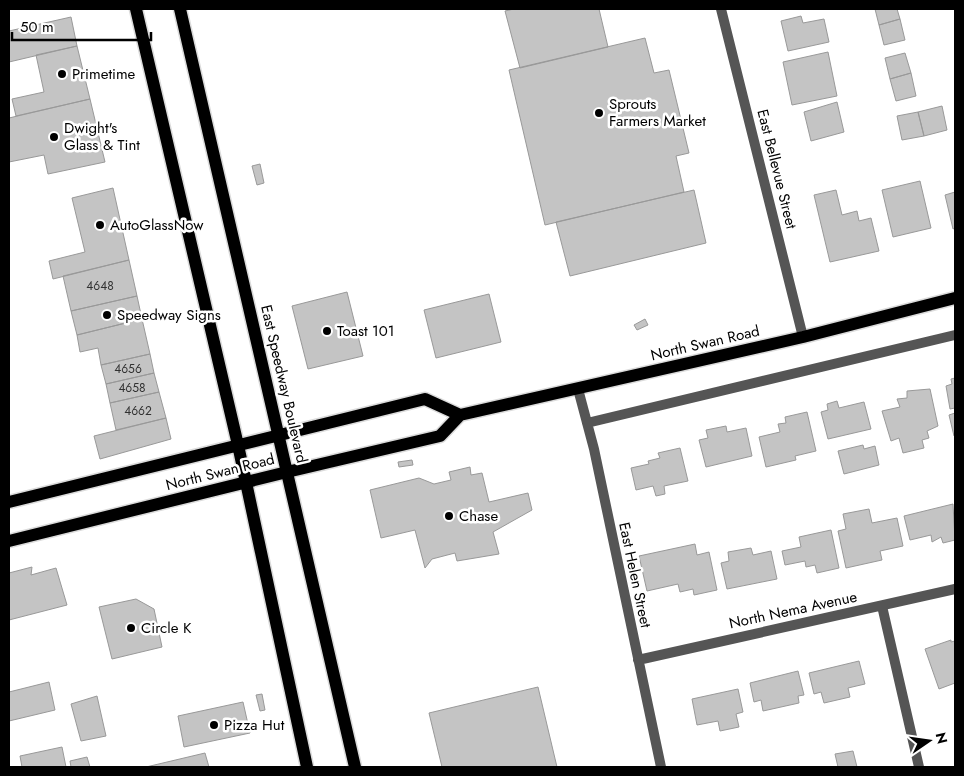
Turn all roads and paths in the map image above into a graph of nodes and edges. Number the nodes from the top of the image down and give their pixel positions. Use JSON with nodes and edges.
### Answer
{"nodes":[{"id":1,"x":136,"y":9,"type":"edge"},
{"id":2,"x":180,"y":9,"type":"edge"},
{"id":3,"x":721,"y":9,"type":"edge"},
{"id":4,"x":955,"y":298,"type":"edge"},
{"id":5,"x":955,"y":335,"type":"edge"},
{"id":6,"x":802,"y":338,"type":"junction"},
{"id":7,"x":578,"y":389,"type":"junction"},
{"id":8,"x":460,"y":415,"type":"junction"},
{"id":9,"x":587,"y":423,"type":"junction"},
{"id":10,"x":279,"y":435,"type":"junction"},
{"id":11,"x":238,"y":445,"type":"junction"},
{"id":12,"x":287,"y":472,"type":"junction"},
{"id":13,"x":246,"y":482,"type":"junction"},
{"id":14,"x":9,"y":502,"type":"edge"},
{"id":15,"x":9,"y":542,"type":"edge"},
{"id":16,"x":955,"y":589,"type":"edge"},
{"id":17,"x":882,"y":606,"type":"junction"},
{"id":18,"x":638,"y":660,"type":"junction"},
{"id":19,"x":307,"y":767,"type":"edge"},
{"id":20,"x":355,"y":767,"type":"edge"},
{"id":21,"x":661,"y":767,"type":"edge"},
{"id":22,"x":919,"y":767,"type":"edge"}],
"edges":[{"from":1,"to":11,"type":"main road"},
{"from":2,"to":10,"type":"main road","name":"East Speedway Boulevard"},
{"from":3,"to":6,"type":"street","name":"East Bellevue Street"},
{"from":4,"to":6,"type":"main road","name":"North Swan Road"},
{"from":5,"to":9,"type":"street"},
{"from":6,"to":7,"type":"main road","name":"North Swan Road"},
{"from":7,"to":8,"type":"main road","name":"North Swan Road"},
{"from":7,"to":9,"type":"street","name":"East Helen Street"},
{"from":8,"to":10,"type":"main road","name":"North Swan Road"},
{"from":8,"to":12,"type":"main road","name":"North Swan Road"},
{"from":9,"to":18,"type":"street","name":"East Helen Street"},
{"from":10,"to":11,"type":"main road","name":"North Swan Road"},
{"from":10,"to":12,"type":"main road","name":"East Speedway Boulevard"},
{"from":11,"to":13,"type":"main road"},
{"from":11,"to":14,"type":"main road","name":"North Swan Road"},
{"from":12,"to":13,"type":"main road","name":"North Swan Road"},
{"from":12,"to":20,"type":"main road","name":"East Speedway Boulevard"},
{"from":13,"to":15,"type":"main road","name":"North Swan Road"},
{"from":13,"to":19,"type":"main road"},
{"from":16,"to":17,"type":"street","name":"North Nema Avenue"},
{"from":17,"to":18,"type":"street","name":"North Nema Avenue"},
{"from":17,"to":22,"type":"street"},
{"from":18,"to":21,"type":"street","name":"East Helen Street"}]}
